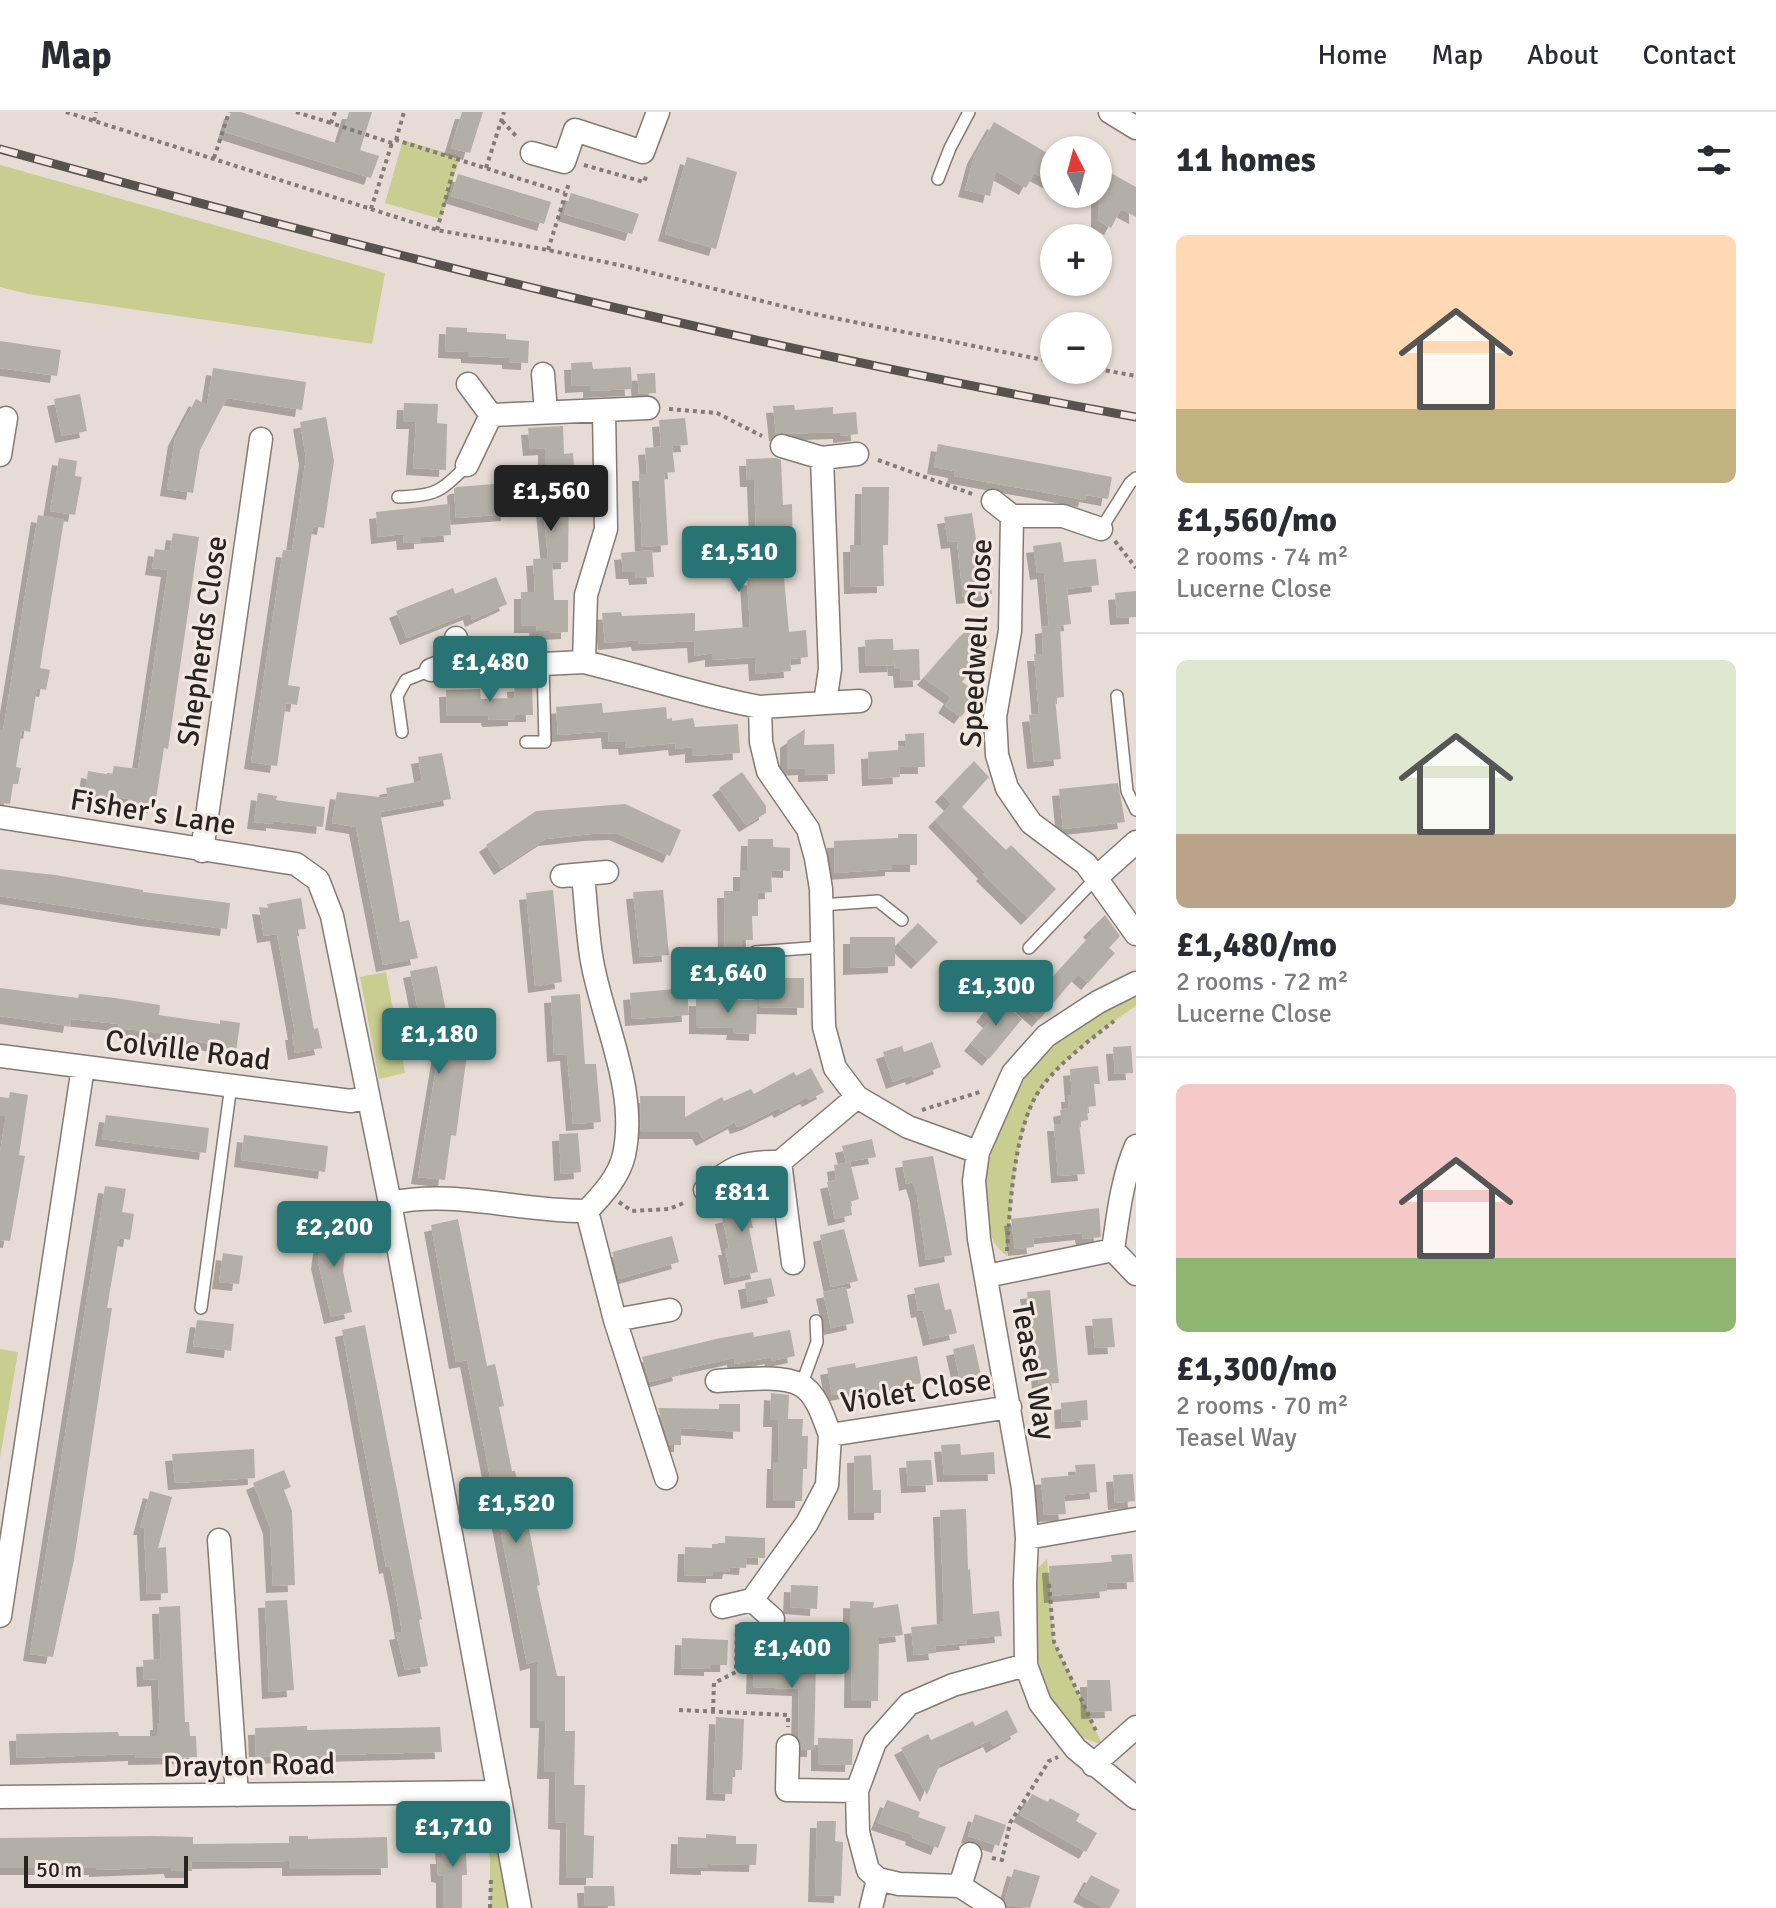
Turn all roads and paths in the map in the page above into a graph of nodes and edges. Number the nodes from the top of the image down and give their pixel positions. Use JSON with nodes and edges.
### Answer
{"nodes":[{"id":1,"x":66,"y":112,"type":"edge"},
{"id":2,"x":96,"y":112,"type":"edge"},
{"id":3,"x":229,"y":112,"type":"edge"},
{"id":4,"x":296,"y":112,"type":"edge"},
{"id":5,"x":335,"y":112,"type":"edge"},
{"id":6,"x":404,"y":112,"type":"edge"},
{"id":7,"x":504,"y":112,"type":"edge"},
{"id":8,"x":658,"y":112,"type":"edge"},
{"id":9,"x":969,"y":112,"type":"edge"},
{"id":10,"x":1110,"y":112,"type":"edge"},
{"id":11,"x":94,"y":121,"type":"junction"},
{"id":12,"x":331,"y":123,"type":"junction"},
{"id":13,"x":1136,"y":128,"type":"edge"},
{"id":14,"x":394,"y":141,"type":"junction"},
{"id":15,"x":532,"y":153,"type":"dead end"},
{"id":16,"x":214,"y":158,"type":"junction"},
{"id":17,"x":456,"y":159,"type":"junction"},
{"id":18,"x":486,"y":168,"type":"junction"},
{"id":19,"x":938,"y":179,"type":"dead end"},
{"id":20,"x":371,"y":209,"type":"junction"},
{"id":21,"x":437,"y":230,"type":"junction"},
{"id":22,"x":548,"y":250,"type":"junction"},
{"id":23,"x":1040,"y":359,"type":"edge"},
{"id":24,"x":1112,"y":372,"type":"edge"},
{"id":25,"x":543,"y":374,"type":"dead end"},
{"id":26,"x":1136,"y":376,"type":"edge"},
{"id":27,"x":468,"y":384,"type":"dead end"},
{"id":28,"x":648,"y":408,"type":"joint"},
{"id":29,"x":604,"y":410,"type":"junction"},
{"id":30,"x":546,"y":412,"type":"junction"},
{"id":31,"x":491,"y":415,"type":"junction"},
{"id":32,"x":6,"y":418,"type":"dead end"},
{"id":33,"x":261,"y":439,"type":"dead end"},
{"id":34,"x":782,"y":446,"type":"joint"},
{"id":35,"x":857,"y":454,"type":"joint"},
{"id":36,"x":0,"y":455,"type":"edge"},
{"id":37,"x":822,"y":458,"type":"junction"},
{"id":38,"x":467,"y":465,"type":"joint"},
{"id":39,"x":1136,"y":478,"type":"edge"},
{"id":40,"x":398,"y":497,"type":"dead end"},
{"id":41,"x":993,"y":501,"type":"joint"},
{"id":42,"x":1012,"y":516,"type":"junction"},
{"id":43,"x":1101,"y":529,"type":"junction"},
{"id":44,"x":1136,"y":568,"type":"edge"},
{"id":45,"x":584,"y":662,"type":"junction"},
{"id":46,"x":543,"y":664,"type":"junction"},
{"id":47,"x":431,"y":670,"type":"joint"},
{"id":48,"x":1117,"y":696,"type":"dead end"},
{"id":49,"x":860,"y":701,"type":"dead end"},
{"id":50,"x":825,"y":703,"type":"junction"},
{"id":51,"x":760,"y":707,"type":"junction"},
{"id":52,"x":402,"y":732,"type":"dead end"},
{"id":53,"x":526,"y":742,"type":"dead end"},
{"id":54,"x":1136,"y":810,"type":"edge"},
{"id":55,"x":0,"y":817,"type":"edge"},
{"id":56,"x":1136,"y":842,"type":"edge"},
{"id":57,"x":202,"y":851,"type":"junction"},
{"id":58,"x":607,"y":872,"type":"dead end"},
{"id":59,"x":1097,"y":877,"type":"junction"},
{"id":60,"x":821,"y":905,"type":"junction"},
{"id":61,"x":902,"y":920,"type":"dead end"},
{"id":62,"x":1136,"y":934,"type":"edge"},
{"id":63,"x":822,"y":947,"type":"junction"},
{"id":64,"x":1029,"y":948,"type":"dead end"},
{"id":65,"x":1136,"y":983,"type":"edge"},
{"id":66,"x":739,"y":988,"type":"dead end"},
{"id":67,"x":1125,"y":1013,"type":"dead end"},
{"id":68,"x":0,"y":1056,"type":"edge"},
{"id":69,"x":83,"y":1067,"type":"junction"},
{"id":70,"x":231,"y":1085,"type":"junction"},
{"id":71,"x":368,"y":1097,"type":"junction"},
{"id":72,"x":857,"y":1097,"type":"junction"},
{"id":73,"x":1136,"y":1146,"type":"edge"},
{"id":74,"x":978,"y":1152,"type":"junction"},
{"id":75,"x":780,"y":1162,"type":"junction"},
{"id":76,"x":705,"y":1190,"type":"joint"},
{"id":77,"x":605,"y":1192,"type":"junction"},
{"id":78,"x":390,"y":1203,"type":"junction"},
{"id":79,"x":587,"y":1211,"type":"junction"},
{"id":80,"x":1113,"y":1250,"type":"junction"},
{"id":81,"x":793,"y":1263,"type":"dead end"},
{"id":82,"x":998,"y":1273,"type":"junction"},
{"id":83,"x":1136,"y":1274,"type":"edge"},
{"id":84,"x":201,"y":1308,"type":"dead end"},
{"id":85,"x":670,"y":1310,"type":"dead end"},
{"id":86,"x":615,"y":1320,"type":"junction"},
{"id":87,"x":816,"y":1321,"type":"dead end"},
{"id":88,"x":717,"y":1381,"type":"dead end"},
{"id":89,"x":801,"y":1386,"type":"junction"},
{"id":90,"x":1010,"y":1407,"type":"junction"},
{"id":91,"x":830,"y":1435,"type":"junction"},
{"id":92,"x":666,"y":1478,"type":"dead end"},
{"id":93,"x":1136,"y":1519,"type":"edge"},
{"id":94,"x":1027,"y":1538,"type":"junction"},
{"id":95,"x":219,"y":1540,"type":"dead end"},
{"id":96,"x":1048,"y":1573,"type":"dead end"},
{"id":97,"x":737,"y":1603,"type":"junction"},
{"id":98,"x":0,"y":1616,"type":"edge"},
{"id":99,"x":773,"y":1619,"type":"dead end"},
{"id":100,"x":1026,"y":1665,"type":"junction"},
{"id":101,"x":679,"y":1710,"type":"dead end"},
{"id":102,"x":713,"y":1711,"type":"junction"},
{"id":103,"x":1136,"y":1727,"type":"edge"},
{"id":104,"x":788,"y":1746,"type":"joint"},
{"id":105,"x":1076,"y":1749,"type":"junction"},
{"id":106,"x":1101,"y":1758,"type":"junction"},
{"id":107,"x":857,"y":1791,"type":"junction"},
{"id":108,"x":499,"y":1792,"type":"junction"},
{"id":109,"x":237,"y":1795,"type":"junction"},
{"id":110,"x":0,"y":1797,"type":"edge"},
{"id":111,"x":1136,"y":1798,"type":"edge"},
{"id":112,"x":970,"y":1854,"type":"joint"},
{"id":113,"x":878,"y":1879,"type":"junction"},
{"id":114,"x":960,"y":1886,"type":"junction"},
{"id":115,"x":520,"y":1908,"type":"edge"},
{"id":116,"x":871,"y":1908,"type":"edge"},
{"id":117,"x":994,"y":1908,"type":"edge"}],
"edges":[{"from":1,"to":11,"type":"path"},
{"from":2,"to":11,"type":"path"},
{"from":3,"to":16,"type":"path"},
{"from":4,"to":12,"type":"path"},
{"from":5,"to":12,"type":"path"},
{"from":6,"to":14,"type":"path"},
{"from":7,"to":18,"type":"path"},
{"from":8,"to":15,"type":"street"},
{"from":9,"to":19,"type":"lane"},
{"from":10,"to":13,"type":"street"},
{"from":11,"to":16,"type":"path"},
{"from":12,"to":14,"type":"path"},
{"from":14,"to":17,"type":"path"},
{"from":14,"to":20,"type":"path"},
{"from":16,"to":20,"type":"path"},
{"from":17,"to":18,"type":"path"},
{"from":17,"to":21,"type":"path"},
{"from":18,"to":22,"type":"path"},
{"from":20,"to":21,"type":"path"},
{"from":21,"to":22,"type":"path"},
{"from":22,"to":23,"type":"path"},
{"from":24,"to":26,"type":"path"},
{"from":25,"to":30,"type":"street"},
{"from":27,"to":31,"type":"street"},
{"from":28,"to":29,"type":"street"},
{"from":28,"to":34,"type":"path"},
{"from":29,"to":30,"type":"street"},
{"from":29,"to":45,"type":"street"},
{"from":30,"to":31,"type":"street"},
{"from":31,"to":38,"type":"street"},
{"from":32,"to":36,"type":"street"},
{"from":33,"to":57,"type":"street","name":"Shepherds Close"},
{"from":34,"to":37,"type":"street"},
{"from":35,"to":37,"type":"street"},
{"from":35,"to":41,"type":"path"},
{"from":37,"to":50,"type":"street"},
{"from":38,"to":40,"type":"lane"},
{"from":39,"to":43,"type":"lane"},
{"from":41,"to":42,"type":"street","name":"Speedwell Close"},
{"from":42,"to":43,"type":"street","name":"Speedwell Close"},
{"from":42,"to":59,"type":"street","name":"Speedwell Close"},
{"from":43,"to":44,"type":"path"},
{"from":45,"to":46,"type":"street"},
{"from":45,"to":51,"type":"street"},
{"from":46,"to":47,"type":"street"},
{"from":46,"to":53,"type":"lane"},
{"from":47,"to":52,"type":"lane"},
{"from":48,"to":54,"type":"lane"},
{"from":49,"to":50,"type":"street"},
{"from":50,"to":51,"type":"street"},
{"from":51,"to":60,"type":"street"},
{"from":55,"to":57,"type":"street","name":"Fisher's Lane"},
{"from":56,"to":59,"type":"street"},
{"from":57,"to":71,"type":"street","name":"Fisher's Lane"},
{"from":58,"to":77,"type":"street"},
{"from":59,"to":62,"type":"street","name":"Speedwell Close"},
{"from":59,"to":64,"type":"lane"},
{"from":60,"to":61,"type":"lane"},
{"from":60,"to":63,"type":"street"},
{"from":63,"to":66,"type":"lane"},
{"from":63,"to":72,"type":"street"},
{"from":65,"to":74,"type":"street","name":"Teasel Way"},
{"from":67,"to":82,"type":"path"},
{"from":68,"to":69,"type":"street","name":"Colville Road"},
{"from":69,"to":70,"type":"street","name":"Colville Road"},
{"from":69,"to":98,"type":"street"},
{"from":70,"to":71,"type":"street","name":"Colville Road"},
{"from":70,"to":84,"type":"lane"},
{"from":71,"to":78,"type":"street"},
{"from":72,"to":74,"type":"street"},
{"from":72,"to":75,"type":"street"},
{"from":73,"to":80,"type":"street"},
{"from":74,"to":82,"type":"street","name":"Teasel Way"},
{"from":75,"to":76,"type":"street"},
{"from":75,"to":81,"type":"street"},
{"from":76,"to":77,"type":"path"},
{"from":77,"to":79,"type":"street"},
{"from":78,"to":79,"type":"street"},
{"from":78,"to":108,"type":"street"},
{"from":79,"to":86,"type":"street"},
{"from":80,"to":82,"type":"street"},
{"from":80,"to":83,"type":"street"},
{"from":82,"to":90,"type":"street","name":"Teasel Way"},
{"from":85,"to":86,"type":"street"},
{"from":86,"to":92,"type":"street"},
{"from":87,"to":89,"type":"lane"},
{"from":88,"to":89,"type":"street","name":"Violet Close"},
{"from":89,"to":91,"type":"street","name":"Violet Close"},
{"from":90,"to":91,"type":"street","name":"Violet Close"},
{"from":90,"to":94,"type":"street","name":"Teasel Way"},
{"from":91,"to":97,"type":"street","name":"Violet Close"},
{"from":93,"to":94,"type":"street"},
{"from":94,"to":100,"type":"street","name":"Teasel Way"},
{"from":95,"to":109,"type":"street"},
{"from":96,"to":106,"type":"path"},
{"from":97,"to":99,"type":"street"},
{"from":97,"to":102,"type":"path"},
{"from":100,"to":105,"type":"street","name":"Teasel Way"},
{"from":100,"to":107,"type":"street"},
{"from":101,"to":102,"type":"path"},
{"from":102,"to":104,"type":"path"},
{"from":103,"to":106,"type":"street"},
{"from":104,"to":107,"type":"street"},
{"from":105,"to":106,"type":"street","name":"Teasel Way"},
{"from":105,"to":112,"type":"path"},
{"from":106,"to":111,"type":"street","name":"Teasel Way"},
{"from":107,"to":113,"type":"street"},
{"from":108,"to":109,"type":"street","name":"Drayton Road"},
{"from":108,"to":115,"type":"street"},
{"from":109,"to":110,"type":"street","name":"Drayton Road"},
{"from":112,"to":114,"type":"street"},
{"from":113,"to":114,"type":"street"},
{"from":113,"to":116,"type":"street"},
{"from":114,"to":117,"type":"street"}]}
